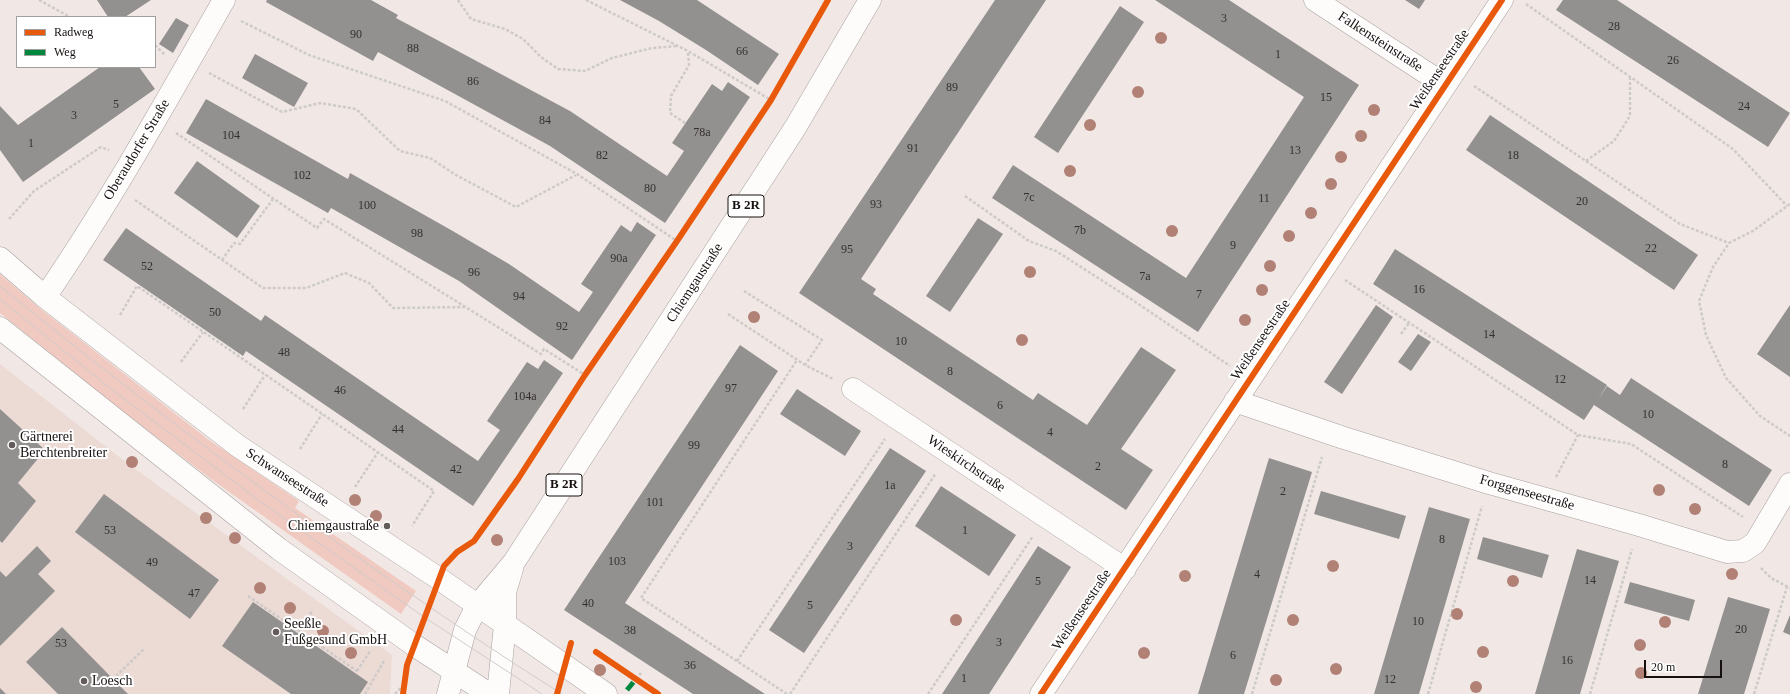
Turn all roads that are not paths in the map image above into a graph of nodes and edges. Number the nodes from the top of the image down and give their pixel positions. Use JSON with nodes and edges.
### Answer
{"nodes":[{"id":1,"x":870,"y":0,"type":"edge"},
{"id":2,"x":1315,"y":0,"type":"edge"},
{"id":3,"x":1502,"y":0,"type":"edge"},
{"id":4,"x":222,"y":5,"type":"edge"},
{"id":5,"x":1449,"y":79,"type":"junction"},
{"id":6,"x":0,"y":258,"type":"edge"},
{"id":7,"x":45,"y":297,"type":"junction"},
{"id":8,"x":0,"y":328,"type":"edge"},
{"id":9,"x":853,"y":389,"type":"road end"},
{"id":10,"x":1235,"y":401,"type":"junction"},
{"id":11,"x":1790,"y":484,"type":"edge"},
{"id":12,"x":514,"y":562,"type":"junction"},
{"id":13,"x":1124,"y":569,"type":"junction"},
{"id":14,"x":477,"y":606,"type":"junction"},
{"id":15,"x":505,"y":625,"type":"junction"},
{"id":16,"x":453,"y":670,"type":"junction"},
{"id":17,"x":448,"y":694,"type":"edge"},
{"id":18,"x":490,"y":694,"type":"edge"},
{"id":19,"x":498,"y":694,"type":"edge"},
{"id":20,"x":606,"y":694,"type":"edge"},
{"id":21,"x":1041,"y":694,"type":"edge"}],
"edges":[{"from":1,"to":12,"type":"main road","name":"Chiemgaustraße","number":"B 2R"},
{"from":2,"to":5,"type":"main road","name":"Falkensteinstraße"},
{"from":3,"to":5,"type":"main road","name":"Weißenseestraße"},
{"from":4,"to":7,"type":"main road","name":"Oberaudorfer Straße"},
{"from":5,"to":10,"type":"main road","name":"Weißenseestraße"},
{"from":6,"to":7,"type":"main road","name":"Schwanseestraße"},
{"from":7,"to":14,"type":"main road","name":"Schwanseestraße"},
{"from":8,"to":16,"type":"main road"},
{"from":9,"to":13,"type":"main road","name":"Wieskirchstraße"},
{"from":10,"to":11,"type":"main road","name":"Forggenseestraße"},
{"from":10,"to":13,"type":"main road","name":"Weißenseestraße"},
{"from":12,"to":14,"type":"main road","name":"Chiemgaustraße","number":"B 2R"},
{"from":12,"to":15,"type":"main road","name":"Chiemgaustraße","number":"B 2R"},
{"from":13,"to":21,"type":"main road","name":"Weißenseestraße"},
{"from":14,"to":15,"type":"main road","name":"Schwanseestraße"},
{"from":14,"to":16,"type":"main road","name":"Chiemgaustraße","number":"B 2R"},
{"from":15,"to":19,"type":"main road","name":"Chiemgaustraße","number":"B 2R"},
{"from":15,"to":20,"type":"main road","name":"Schwanseestraße"},
{"from":16,"to":17,"type":"main road","name":"Chiemgaustraße","number":"B 2R"},
{"from":16,"to":18,"type":"main road"}]}
